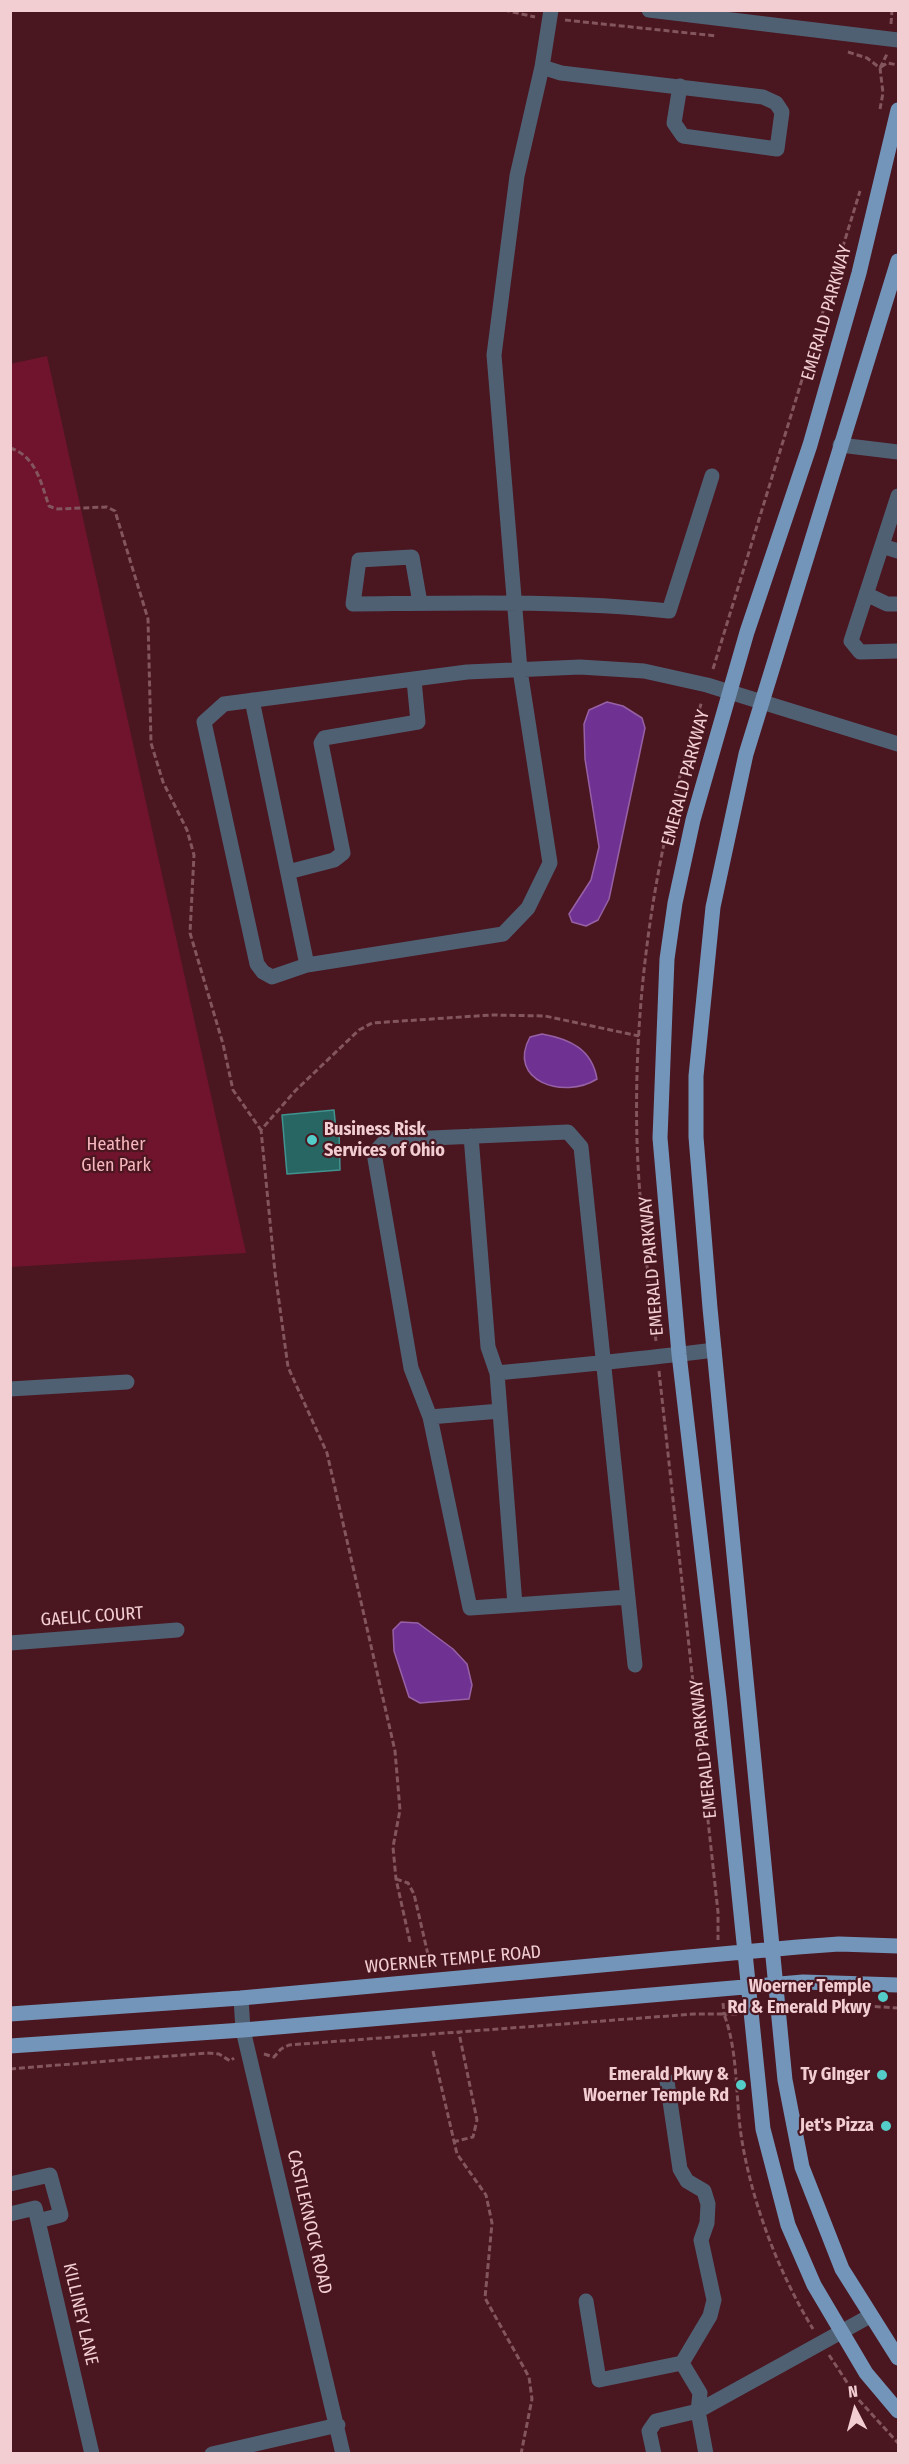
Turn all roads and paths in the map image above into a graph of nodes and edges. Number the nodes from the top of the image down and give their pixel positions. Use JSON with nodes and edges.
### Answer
{"nodes":[{"id":1,"x":551,"y":10,"type":"edge"},
{"id":2,"x":650,"y":10,"type":"edge"},
{"id":3,"x":898,"y":40,"type":"edge"},
{"id":4,"x":898,"y":65,"type":"edge"},
{"id":5,"x":542,"y":67,"type":"junction"},
{"id":6,"x":880,"y":68,"type":"dead end"},
{"id":7,"x":680,"y":86,"type":"junction"},
{"id":8,"x":898,"y":110,"type":"edge"},
{"id":9,"x":898,"y":261,"type":"edge"},
{"id":10,"x":840,"y":445,"type":"junction"},
{"id":11,"x":10,"y":448,"type":"edge"},
{"id":12,"x":898,"y":452,"type":"edge"},
{"id":13,"x":712,"y":476,"type":"dead end"},
{"id":14,"x":898,"y":499,"type":"edge"},
{"id":15,"x":882,"y":546,"type":"junction"},
{"id":16,"x":898,"y":551,"type":"edge"},
{"id":17,"x":866,"y":594,"type":"junction"},
{"id":18,"x":420,"y":603,"type":"junction"},
{"id":19,"x":898,"y":604,"type":"edge"},
{"id":20,"x":516,"y":605,"type":"junction"},
{"id":21,"x":898,"y":651,"type":"edge"},
{"id":22,"x":520,"y":670,"type":"junction"},
{"id":23,"x":414,"y":680,"type":"junction"},
{"id":24,"x":729,"y":692,"type":"junction"},
{"id":25,"x":252,"y":700,"type":"junction"},
{"id":26,"x":760,"y":701,"type":"junction"},
{"id":27,"x":898,"y":744,"type":"edge"},
{"id":28,"x":288,"y":872,"type":"junction"},
{"id":29,"x":307,"y":965,"type":"junction"},
{"id":30,"x":639,"y":1036,"type":"dead end"},
{"id":31,"x":261,"y":1130,"type":"junction"},
{"id":32,"x":471,"y":1136,"type":"junction"},
{"id":33,"x":714,"y":1350,"type":"junction"},
{"id":34,"x":679,"y":1354,"type":"junction"},
{"id":35,"x":603,"y":1363,"type":"junction"},
{"id":36,"x":497,"y":1373,"type":"junction"},
{"id":37,"x":127,"y":1382,"type":"dead end"},
{"id":38,"x":10,"y":1389,"type":"edge"},
{"id":39,"x":500,"y":1411,"type":"junction"},
{"id":40,"x":430,"y":1417,"type":"junction"},
{"id":41,"x":628,"y":1597,"type":"junction"},
{"id":42,"x":515,"y":1605,"type":"junction"},
{"id":43,"x":177,"y":1630,"type":"dead end"},
{"id":44,"x":10,"y":1643,"type":"edge"},
{"id":45,"x":635,"y":1665,"type":"dead end"},
{"id":46,"x":396,"y":1878,"type":"junction"},
{"id":47,"x":410,"y":1942,"type":"dead end"},
{"id":48,"x":898,"y":1946,"type":"edge"},
{"id":49,"x":773,"y":1950,"type":"junction"},
{"id":50,"x":744,"y":1953,"type":"junction"},
{"id":51,"x":429,"y":1959,"type":"dead end"},
{"id":52,"x":776,"y":1984,"type":"junction"},
{"id":53,"x":898,"y":1985,"type":"edge"},
{"id":54,"x":748,"y":1986,"type":"junction"},
{"id":55,"x":241,"y":1998,"type":"junction"},
{"id":56,"x":898,"y":2008,"type":"edge"},
{"id":57,"x":806,"y":2010,"type":"dead end"},
{"id":58,"x":10,"y":2014,"type":"edge"},
{"id":59,"x":243,"y":2030,"type":"junction"},
{"id":60,"x":459,"y":2033,"type":"junction"},
{"id":61,"x":10,"y":2046,"type":"edge"},
{"id":62,"x":433,"y":2051,"type":"dead end"},
{"id":63,"x":264,"y":2054,"type":"dead end"},
{"id":64,"x":239,"y":2055,"type":"dead end"},
{"id":65,"x":10,"y":2069,"type":"edge"},
{"id":66,"x":667,"y":2081,"type":"dead end"},
{"id":67,"x":453,"y":2142,"type":"junction"},
{"id":68,"x":10,"y":2185,"type":"edge"},
{"id":69,"x":14,"y":2213,"type":"edge"},
{"id":70,"x":38,"y":2221,"type":"junction"},
{"id":71,"x":586,"y":2301,"type":"dead end"},
{"id":72,"x":870,"y":2316,"type":"junction"},
{"id":73,"x":843,"y":2333,"type":"junction"},
{"id":74,"x":822,"y":2343,"type":"junction"},
{"id":75,"x":898,"y":2358,"type":"edge"},
{"id":76,"x":682,"y":2363,"type":"junction"},
{"id":77,"x":698,"y":2411,"type":"junction"},
{"id":78,"x":898,"y":2411,"type":"edge"},
{"id":79,"x":338,"y":2425,"type":"junction"},
{"id":80,"x":898,"y":2443,"type":"edge"},
{"id":81,"x":92,"y":2454,"type":"edge"},
{"id":82,"x":212,"y":2454,"type":"edge"},
{"id":83,"x":344,"y":2454,"type":"edge"},
{"id":84,"x":522,"y":2454,"type":"edge"},
{"id":85,"x":654,"y":2454,"type":"edge"},
{"id":86,"x":706,"y":2454,"type":"edge"}],
"edges":[{"from":1,"to":5,"type":"street"},
{"from":2,"to":3,"type":"street"},
{"from":4,"to":6,"type":"path"},
{"from":5,"to":7,"type":"street"},
{"from":5,"to":20,"type":"street"},
{"from":7,"to":7,"type":"street"},
{"from":8,"to":24,"type":"main road","name":"EMERALD PARKWAY"},
{"from":9,"to":10,"type":"main road"},
{"from":10,"to":12,"type":"street"},
{"from":10,"to":26,"type":"main road"},
{"from":11,"to":31,"type":"path"},
{"from":13,"to":20,"type":"street"},
{"from":14,"to":15,"type":"street"},
{"from":15,"to":16,"type":"street"},
{"from":15,"to":17,"type":"street"},
{"from":17,"to":19,"type":"street"},
{"from":17,"to":21,"type":"street"},
{"from":18,"to":18,"type":"street"},
{"from":18,"to":20,"type":"street"},
{"from":20,"to":22,"type":"street"},
{"from":22,"to":23,"type":"street"},
{"from":22,"to":24,"type":"street"},
{"from":22,"to":29,"type":"street"},
{"from":23,"to":25,"type":"street"},
{"from":23,"to":28,"type":"street"},
{"from":24,"to":26,"type":"street"},
{"from":24,"to":34,"type":"main road","name":"EMERALD PARKWAY"},
{"from":25,"to":28,"type":"street"},
{"from":25,"to":29,"type":"street"},
{"from":26,"to":27,"type":"street"},
{"from":26,"to":33,"type":"main road"},
{"from":28,"to":29,"type":"street"},
{"from":30,"to":31,"type":"path"},
{"from":31,"to":46,"type":"path"},
{"from":32,"to":35,"type":"street"},
{"from":32,"to":36,"type":"street"},
{"from":32,"to":40,"type":"street"},
{"from":33,"to":34,"type":"street"},
{"from":33,"to":49,"type":"main road"},
{"from":34,"to":35,"type":"street"},
{"from":34,"to":50,"type":"main road","name":"EMERALD PARKWAY"},
{"from":35,"to":36,"type":"street"},
{"from":35,"to":41,"type":"street"},
{"from":36,"to":39,"type":"street"},
{"from":37,"to":38,"type":"street"},
{"from":39,"to":40,"type":"street"},
{"from":39,"to":42,"type":"street"},
{"from":40,"to":42,"type":"street"},
{"from":41,"to":42,"type":"street"},
{"from":41,"to":45,"type":"street"},
{"from":43,"to":44,"type":"street","name":"GAELIC COURT"},
{"from":46,"to":47,"type":"path"},
{"from":46,"to":51,"type":"path"},
{"from":48,"to":49,"type":"main road","name":"WOERNER TEMPLE ROAD"},
{"from":49,"to":50,"type":"main road","name":"WOERNER TEMPLE ROAD"},
{"from":49,"to":52,"type":"main road"},
{"from":50,"to":54,"type":"main road","name":"EMERALD PARKWAY"},
{"from":50,"to":55,"type":"main road","name":"WOERNER TEMPLE ROAD"},
{"from":52,"to":53,"type":"main road"},
{"from":52,"to":54,"type":"main road"},
{"from":52,"to":72,"type":"main road"},
{"from":54,"to":59,"type":"main road"},
{"from":54,"to":73,"type":"main road","name":"EMERALD PARKWAY"},
{"from":55,"to":58,"type":"main road","name":"WOERNER TEMPLE ROAD"},
{"from":55,"to":59,"type":"street","name":"CASTLEKNOCK ROAD"},
{"from":56,"to":57,"type":"path"},
{"from":59,"to":61,"type":"main road"},
{"from":59,"to":79,"type":"street","name":"CASTLEKNOCK ROAD"},
{"from":60,"to":63,"type":"path"},
{"from":60,"to":67,"type":"path"},
{"from":60,"to":74,"type":"path"},
{"from":62,"to":67,"type":"path"},
{"from":64,"to":65,"type":"path"},
{"from":66,"to":76,"type":"street"},
{"from":67,"to":84,"type":"path"},
{"from":68,"to":69,"type":"street"},
{"from":68,"to":70,"type":"street"},
{"from":69,"to":70,"type":"street"},
{"from":70,"to":81,"type":"street","name":"KILLINEY LANE"},
{"from":71,"to":76,"type":"street"},
{"from":72,"to":73,"type":"street"},
{"from":72,"to":75,"type":"main road"},
{"from":73,"to":74,"type":"street"},
{"from":73,"to":78,"type":"main road","name":"EMERALD PARKWAY"},
{"from":74,"to":77,"type":"street"},
{"from":74,"to":80,"type":"path"},
{"from":76,"to":77,"type":"street"},
{"from":77,"to":85,"type":"street"},
{"from":77,"to":86,"type":"street"},
{"from":79,"to":82,"type":"street"},
{"from":79,"to":83,"type":"street","name":"CASTLEKNOCK ROAD"}]}
